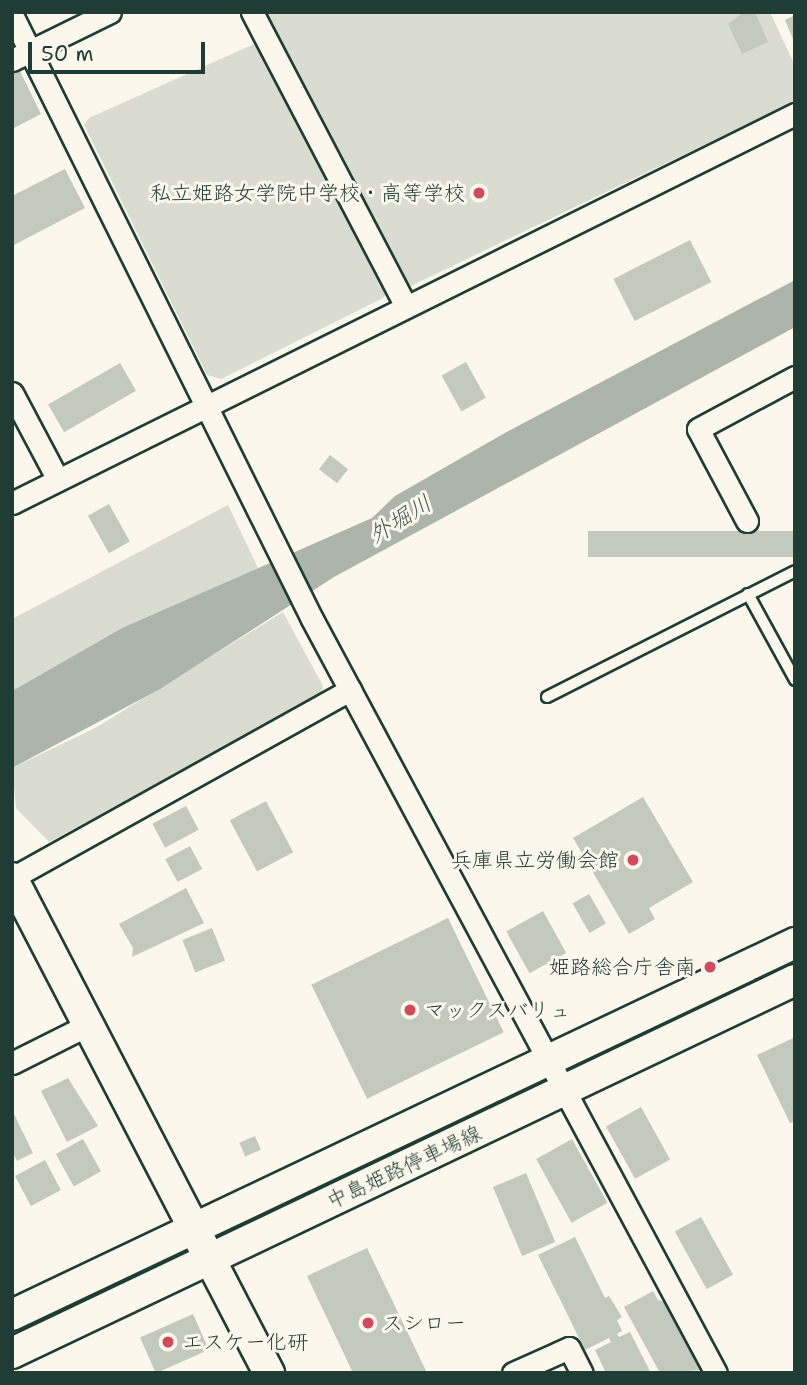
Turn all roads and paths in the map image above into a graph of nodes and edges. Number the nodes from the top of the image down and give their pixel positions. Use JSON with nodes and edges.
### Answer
{"nodes":[{"id":1,"x":110,"y":12,"type":"edge"},
{"id":2,"x":252,"y":12,"type":"edge"},
{"id":3,"x":12,"y":15,"type":"edge"},
{"id":4,"x":21,"y":56,"type":"edge"},
{"id":5,"x":795,"y":114,"type":"edge"},
{"id":6,"x":405,"y":305,"type":"junction"},
{"id":7,"x":795,"y":377,"type":"edge"},
{"id":8,"x":12,"y":393,"type":"edge"},
{"id":9,"x":205,"y":407,"type":"junction"},
{"id":10,"x":58,"y":480,"type":"junction"},
{"id":11,"x":12,"y":503,"type":"edge"},
{"id":12,"x":747,"y":521,"type":"dead end"},
{"id":13,"x":795,"y":571,"type":"edge"},
{"id":14,"x":748,"y":594,"type":"junction"},
{"id":15,"x":795,"y":680,"type":"edge"},
{"id":16,"x":350,"y":690,"type":"junction"},
{"id":17,"x":547,"y":697,"type":"dead end"},
{"id":18,"x":12,"y":878,"type":"edge"},
{"id":19,"x":795,"y":943,"type":"edge"},
{"id":20,"x":795,"y":980,"type":"edge"},
{"id":21,"x":88,"y":1025,"type":"junction"},
{"id":22,"x":551,"y":1059,"type":"junction"},
{"id":23,"x":12,"y":1063,"type":"edge"},
{"id":24,"x":569,"y":1091,"type":"junction"},
{"id":25,"x":194,"y":1225,"type":"junction"},
{"id":26,"x":210,"y":1256,"type":"junction"},
{"id":27,"x":12,"y":1315,"type":"edge"},
{"id":28,"x":12,"y":1353,"type":"edge"},
{"id":29,"x":269,"y":1373,"type":"edge"},
{"id":30,"x":513,"y":1373,"type":"edge"},
{"id":31,"x":582,"y":1373,"type":"edge"},
{"id":32,"x":716,"y":1373,"type":"edge"}],
"edges":[{"from":1,"to":4,"type":"street"},
{"from":2,"to":6,"type":"street"},
{"from":3,"to":4,"type":"street"},
{"from":4,"to":9,"type":"street"},
{"from":5,"to":6,"type":"street"},
{"from":6,"to":9,"type":"street"},
{"from":7,"to":12,"type":"street"},
{"from":8,"to":10,"type":"street"},
{"from":9,"to":10,"type":"street"},
{"from":9,"to":16,"type":"street"},
{"from":10,"to":11,"type":"street"},
{"from":13,"to":14,"type":"lane"},
{"from":14,"to":15,"type":"lane"},
{"from":14,"to":17,"type":"lane"},
{"from":16,"to":18,"type":"street"},
{"from":16,"to":22,"type":"street"},
{"from":18,"to":21,"type":"main road"},
{"from":19,"to":22,"type":"main road","name":"中島姫路停車場線"},
{"from":20,"to":24,"type":"main road","name":"中島姫路停車場線"},
{"from":21,"to":23,"type":"street"},
{"from":21,"to":25,"type":"main road"},
{"from":22,"to":24,"type":"street"},
{"from":22,"to":25,"type":"main road","name":"中島姫路停車場線"},
{"from":24,"to":26,"type":"main road","name":"中島姫路停車場線"},
{"from":24,"to":32,"type":"street"},
{"from":25,"to":26,"type":"main road"},
{"from":25,"to":27,"type":"main road","name":"中島姫路停車場線"},
{"from":26,"to":28,"type":"main road","name":"中島姫路停車場線"},
{"from":26,"to":29,"type":"main road"},
{"from":30,"to":31,"type":"street"}]}
